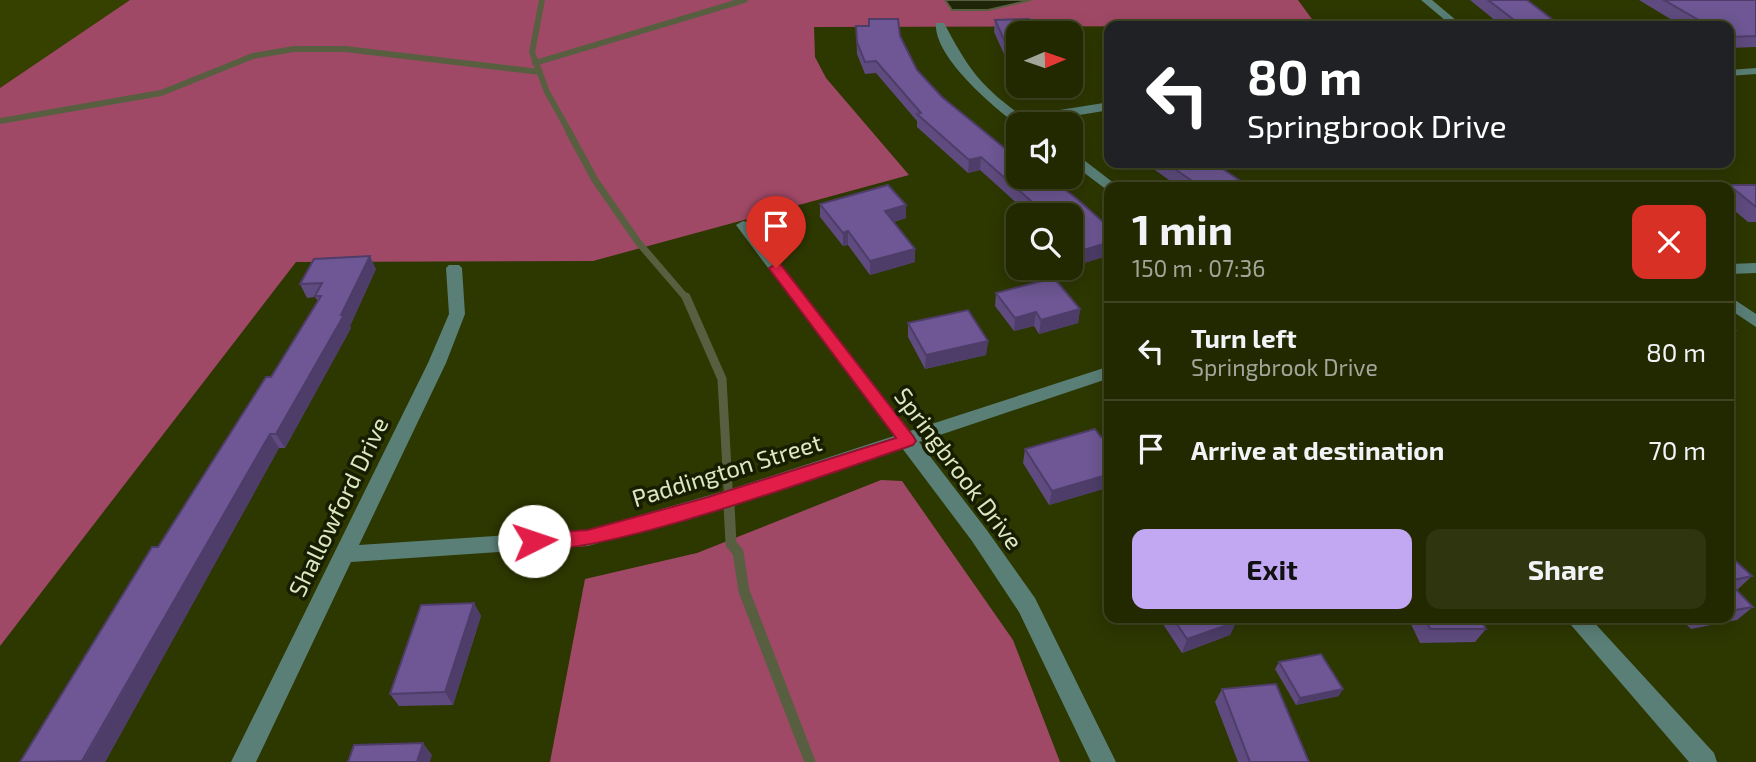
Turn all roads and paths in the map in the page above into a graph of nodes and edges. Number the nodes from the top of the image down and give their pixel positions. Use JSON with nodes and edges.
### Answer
{"nodes":[{"id":1,"x":1426,"y":0,"type":"edge"},
{"id":2,"x":1452,"y":21,"type":"edge"},
{"id":3,"x":940,"y":24,"type":"dead end"},
{"id":4,"x":1756,"y":71,"type":"edge"},
{"id":5,"x":1734,"y":73,"type":"edge"},
{"id":6,"x":1104,"y":107,"type":"edge"},
{"id":7,"x":1009,"y":112,"type":"edge"},
{"id":8,"x":1077,"y":112,"type":"edge"},
{"id":9,"x":1083,"y":166,"type":"edge"},
{"id":10,"x":1105,"y":182,"type":"edge"},
{"id":11,"x":743,"y":225,"type":"dead end"},
{"id":12,"x":453,"y":268,"type":"dead end"},
{"id":13,"x":1756,"y":268,"type":"edge"},
{"id":14,"x":1734,"y":269,"type":"edge"},
{"id":15,"x":1734,"y":305,"type":"edge"},
{"id":16,"x":1756,"y":322,"type":"edge"},
{"id":17,"x":1104,"y":374,"type":"edge"},
{"id":18,"x":907,"y":441,"type":"junction"},
{"id":19,"x":347,"y":554,"type":"junction"},
{"id":20,"x":1580,"y":623,"type":"edge"},
{"id":21,"x":243,"y":762,"type":"edge"},
{"id":22,"x":1104,"y":762,"type":"edge"},
{"id":23,"x":1705,"y":762,"type":"edge"}],
"edges":[{"from":1,"to":2,"type":"street"},
{"from":3,"to":7,"type":"street"},
{"from":4,"to":5,"type":"street"},
{"from":6,"to":8,"type":"street"},
{"from":9,"to":10,"type":"street"},
{"from":11,"to":18,"type":"street","name":"Springbrook Drive"},
{"from":12,"to":19,"type":"street","name":"Shallowford Drive"},
{"from":13,"to":14,"type":"street"},
{"from":15,"to":16,"type":"street"},
{"from":17,"to":18,"type":"street","name":"Paddington Street"},
{"from":18,"to":19,"type":"street","name":"Paddington Street"},
{"from":18,"to":22,"type":"street","name":"Springbrook Drive"},
{"from":19,"to":21,"type":"street","name":"Shallowford Drive"},
{"from":20,"to":23,"type":"street"}]}
